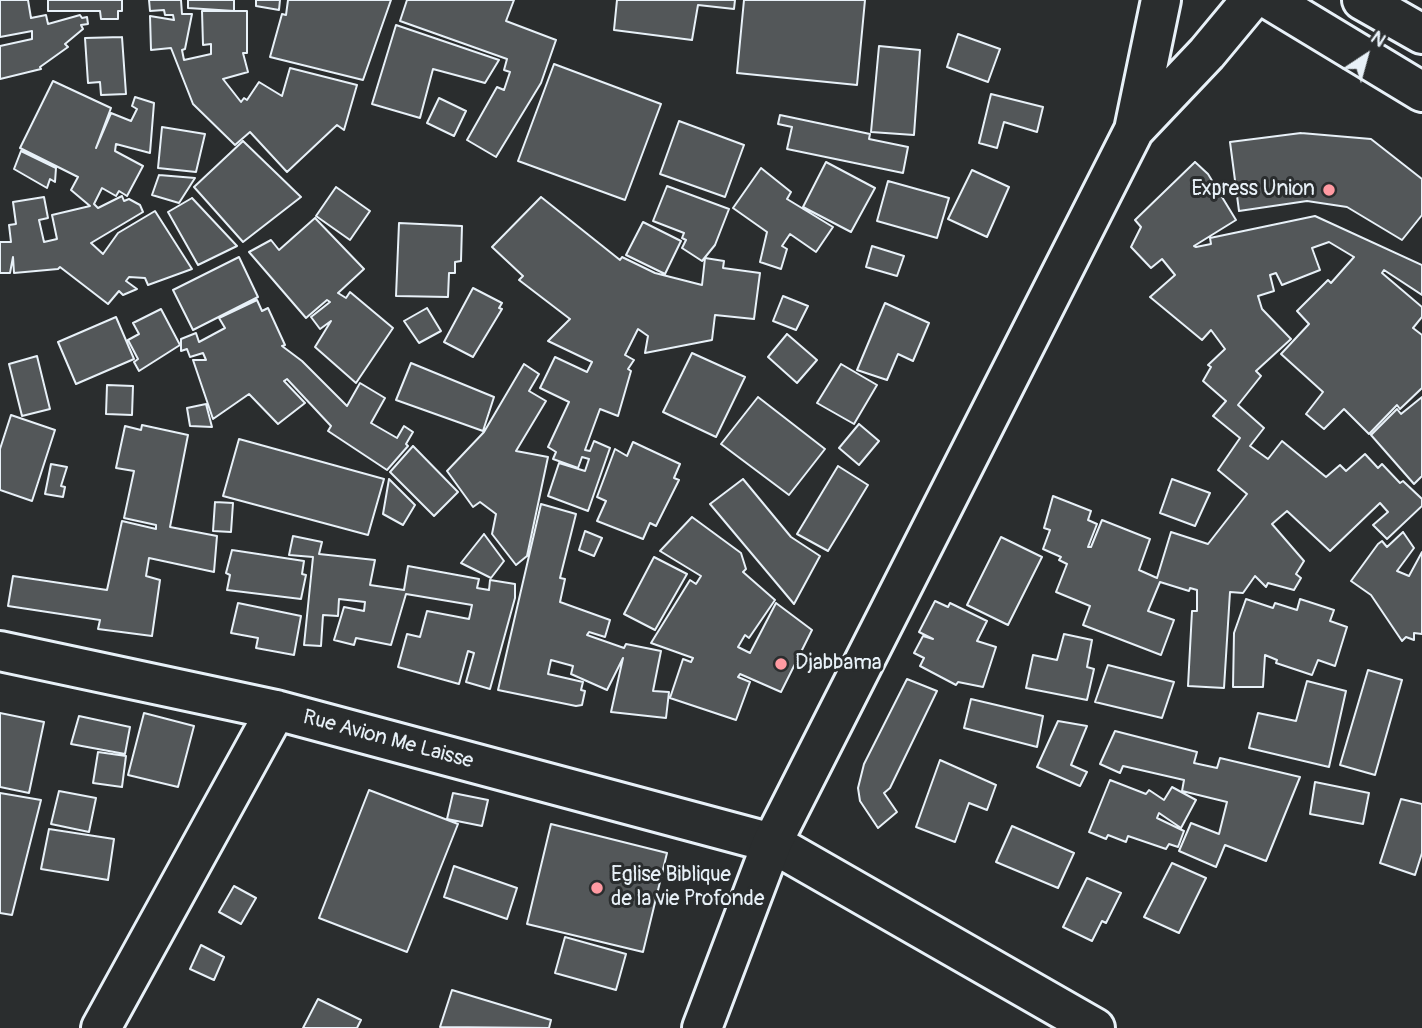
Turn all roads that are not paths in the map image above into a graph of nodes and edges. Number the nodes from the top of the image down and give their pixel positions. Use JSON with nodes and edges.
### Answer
{"nodes":[{"id":1,"x":1161,"y":0,"type":"edge"},
{"id":2,"x":1251,"y":0,"type":"edge"},
{"id":3,"x":1270,"y":0,"type":"edge"},
{"id":4,"x":1362,"y":0,"type":"edge"},
{"id":5,"x":1422,"y":34,"type":"edge"},
{"id":6,"x":1422,"y":92,"type":"edge"},
{"id":7,"x":1133,"y":130,"type":"junction"},
{"id":8,"x":0,"y":650,"type":"edge"},
{"id":9,"x":276,"y":710,"type":"junction"},
{"id":10,"x":772,"y":843,"type":"junction"},
{"id":11,"x":101,"y":1028,"type":"edge"},
{"id":12,"x":702,"y":1028,"type":"edge"},
{"id":13,"x":1095,"y":1028,"type":"edge"}],
"edges":[{"from":1,"to":7,"type":"main road"},
{"from":2,"to":7,"type":"main road"},
{"from":3,"to":6,"type":"main road"},
{"from":4,"to":5,"type":"main road"},
{"from":7,"to":10,"type":"main road"},
{"from":8,"to":9,"type":"main road","name":"Rue Avion Me Laisse"},
{"from":9,"to":10,"type":"main road","name":"Rue Avion Me Laisse"},
{"from":9,"to":11,"type":"main road"},
{"from":10,"to":12,"type":"main road"},
{"from":10,"to":13,"type":"main road","name":"Rue Avion Me Laisse"}]}
